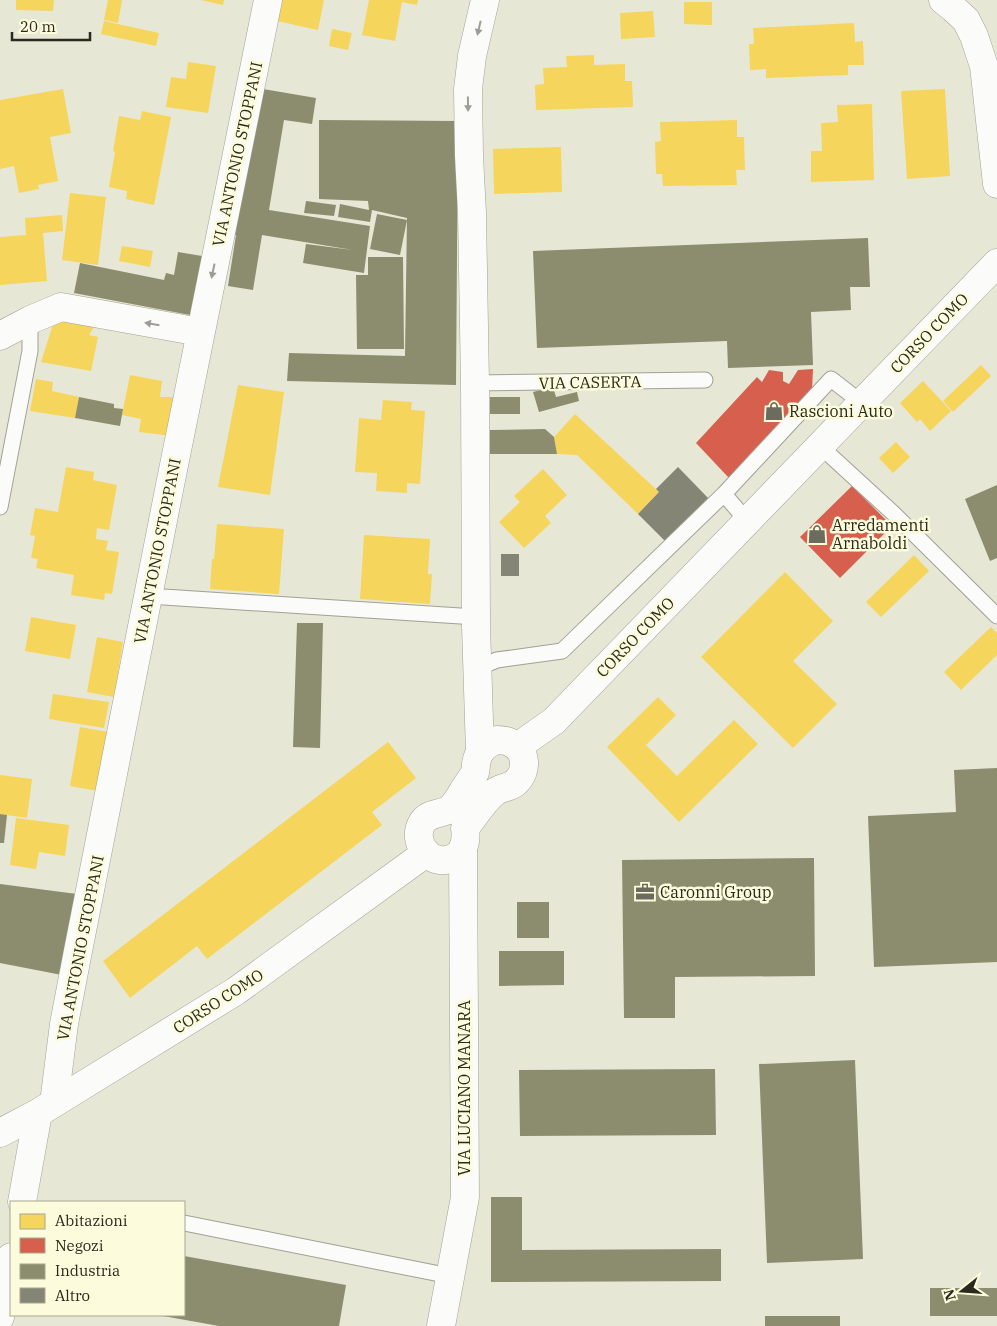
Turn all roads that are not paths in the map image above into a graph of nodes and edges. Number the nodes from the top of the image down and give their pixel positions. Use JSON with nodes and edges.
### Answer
{"nodes":[{"id":1,"x":268,"y":0,"type":"edge"},
{"id":2,"x":485,"y":0,"type":"edge"},
{"id":3,"x":943,"y":0,"type":"edge"},
{"id":4,"x":997,"y":184,"type":"edge"},
{"id":5,"x":997,"y":263,"type":"edge"},
{"id":6,"x":30,"y":320,"type":"junction"},
{"id":7,"x":200,"y":332,"type":"junction"},
{"id":8,"x":0,"y":336,"type":"edge"},
{"id":9,"x":705,"y":380,"type":"dead end"},
{"id":10,"x":476,"y":383,"type":"junction"},
{"id":11,"x":862,"y":403,"type":"junction"},
{"id":12,"x":820,"y":446,"type":"junction"},
{"id":13,"x":724,"y":494,"type":"junction"},
{"id":14,"x":0,"y":506,"type":"edge"},
{"id":15,"x":747,"y":521,"type":"junction"},
{"id":16,"x":148,"y":596,"type":"junction"},
{"id":17,"x":997,"y":616,"type":"edge"},
{"id":18,"x":476,"y":621,"type":"junction"},
{"id":19,"x":477,"y":668,"type":"junction"},
{"id":20,"x":517,"y":747,"type":"junction"},
{"id":21,"x":480,"y":752,"type":"junction"},
{"id":22,"x":463,"y":848,"type":"junction"},
{"id":23,"x":426,"y":853,"type":"junction"},
{"id":24,"x":46,"y":1108,"type":"junction"},
{"id":25,"x":0,"y":1133,"type":"edge"},
{"id":26,"x":22,"y":1201,"type":"edge"},
{"id":27,"x":185,"y":1223,"type":"edge"},
{"id":28,"x":10,"y":1263,"type":"edge"},
{"id":29,"x":450,"y":1276,"type":"junction"},
{"id":30,"x":0,"y":1318,"type":"edge"},
{"id":31,"x":442,"y":1326,"type":"edge"}],
"edges":[{"from":1,"to":7,"type":"street","name":"VIA ANTONIO STOPPANI","one_way":true},
{"from":2,"to":10,"type":"street","one_way":true},
{"from":3,"to":4,"type":"street"},
{"from":5,"to":11,"type":"street","name":"CORSO COMO"},
{"from":7,"to":6,"type":"street","one_way":true},
{"from":6,"to":8,"type":"street"},
{"from":6,"to":14,"type":"lane"},
{"from":7,"to":16,"type":"street","name":"VIA ANTONIO STOPPANI"},
{"from":9,"to":10,"type":"lane","name":"VIA CASERTA"},
{"from":10,"to":18,"type":"street"},
{"from":11,"to":12,"type":"street","name":"CORSO COMO"},
{"from":11,"to":13,"type":"lane"},
{"from":12,"to":15,"type":"street","name":"CORSO COMO"},
{"from":12,"to":17,"type":"lane"},
{"from":13,"to":15,"type":"lane"},
{"from":13,"to":19,"type":"lane"},
{"from":15,"to":20,"type":"street","name":"CORSO COMO"},
{"from":16,"to":18,"type":"lane"},
{"from":16,"to":24,"type":"street","name":"VIA ANTONIO STOPPANI"},
{"from":18,"to":19,"type":"street"},
{"from":19,"to":21,"type":"street"},
{"from":20,"to":21,"type":"street"},
{"from":20,"to":22,"type":"street","name":"VIA LUCIANO MANARA"},
{"from":21,"to":23,"type":"street"},
{"from":22,"to":23,"type":"street"},
{"from":22,"to":29,"type":"street","name":"VIA LUCIANO MANARA"},
{"from":23,"to":24,"type":"street","name":"CORSO COMO"},
{"from":24,"to":25,"type":"street","name":"CORSO COMO"},
{"from":24,"to":26,"type":"street","name":"VIA ANTONIO STOPPANI"},
{"from":27,"to":29,"type":"lane"},
{"from":28,"to":30,"type":"street"},
{"from":29,"to":31,"type":"street","name":"VIA LUCIANO MANARA"}]}
